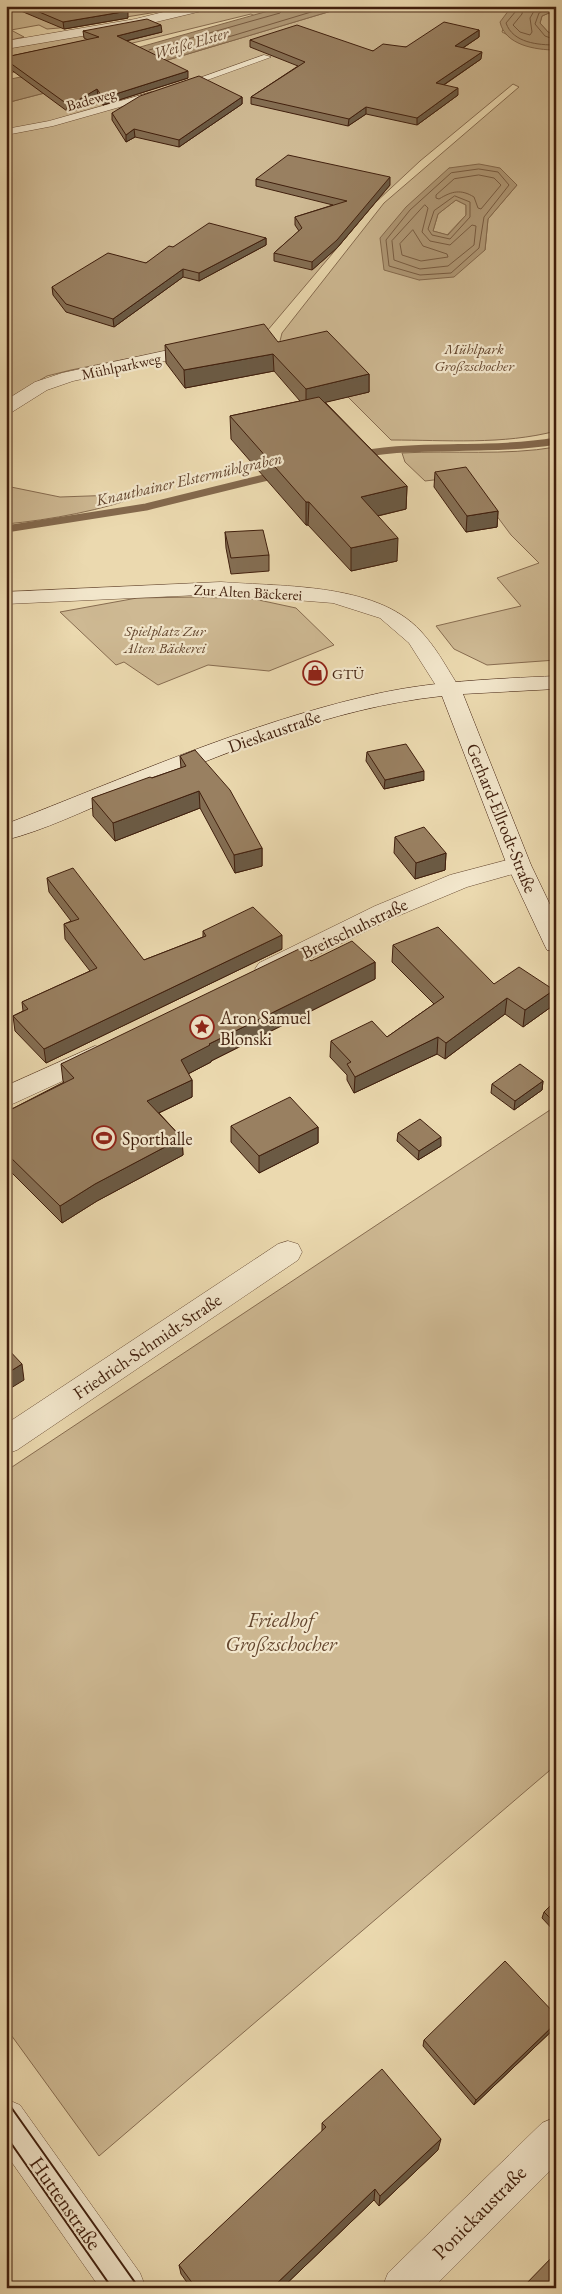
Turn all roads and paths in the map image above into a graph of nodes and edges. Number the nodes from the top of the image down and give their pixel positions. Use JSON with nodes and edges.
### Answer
{"nodes":[{"id":1,"x":205,"y":6,"type":"edge"},
{"id":2,"x":6,"y":45,"type":"edge"},
{"id":3,"x":267,"y":58,"type":"dead end"},
{"id":4,"x":6,"y":132,"type":"edge"},
{"id":5,"x":214,"y":346,"type":"edge"},
{"id":6,"x":6,"y":408,"type":"edge"},
{"id":7,"x":6,"y":598,"type":"edge"},
{"id":8,"x":556,"y":682,"type":"edge"},
{"id":9,"x":450,"y":690,"type":"junction"},
{"id":10,"x":6,"y":833,"type":"edge"},
{"id":11,"x":518,"y":865,"type":"junction"},
{"id":12,"x":556,"y":944,"type":"edge"},
{"id":13,"x":249,"y":979,"type":"edge"},
{"id":14,"x":118,"y":1044,"type":"edge"},
{"id":15,"x":6,"y":1097,"type":"edge"},
{"id":16,"x":288,"y":1252,"type":"dead end"},
{"id":17,"x":6,"y":1441,"type":"edge"},
{"id":18,"x":6,"y":2119,"type":"edge"},
{"id":19,"x":556,"y":2137,"type":"edge"},
{"id":20,"x":125,"y":2288,"type":"edge"},
{"id":21,"x":403,"y":2288,"type":"edge"}],
"edges":[{"from":1,"to":2,"type":"street"},
{"from":3,"to":4,"type":"lane","name":"Badeweg"},
{"from":5,"to":6,"type":"street","name":"Mühlparkweg"},
{"from":7,"to":9,"type":"street","name":"Zur Alten Bäckerei"},
{"from":8,"to":9,"type":"street","name":"Dieskaustraße"},
{"from":9,"to":10,"type":"street","name":"Dieskaustraße"},
{"from":9,"to":11,"type":"street","name":"Gerhard-Ellrodt-Straße"},
{"from":11,"to":12,"type":"street","name":"Gerhard-Ellrodt-Straße"},
{"from":11,"to":13,"type":"street","name":"Breitschuhstraße"},
{"from":14,"to":15,"type":"street"},
{"from":16,"to":17,"type":"street","name":"Friedrich-Schmidt-Straße"},
{"from":18,"to":20,"type":"street","name":"Huttenstraße"},
{"from":19,"to":21,"type":"street","name":"Ponickaustraße"}]}
